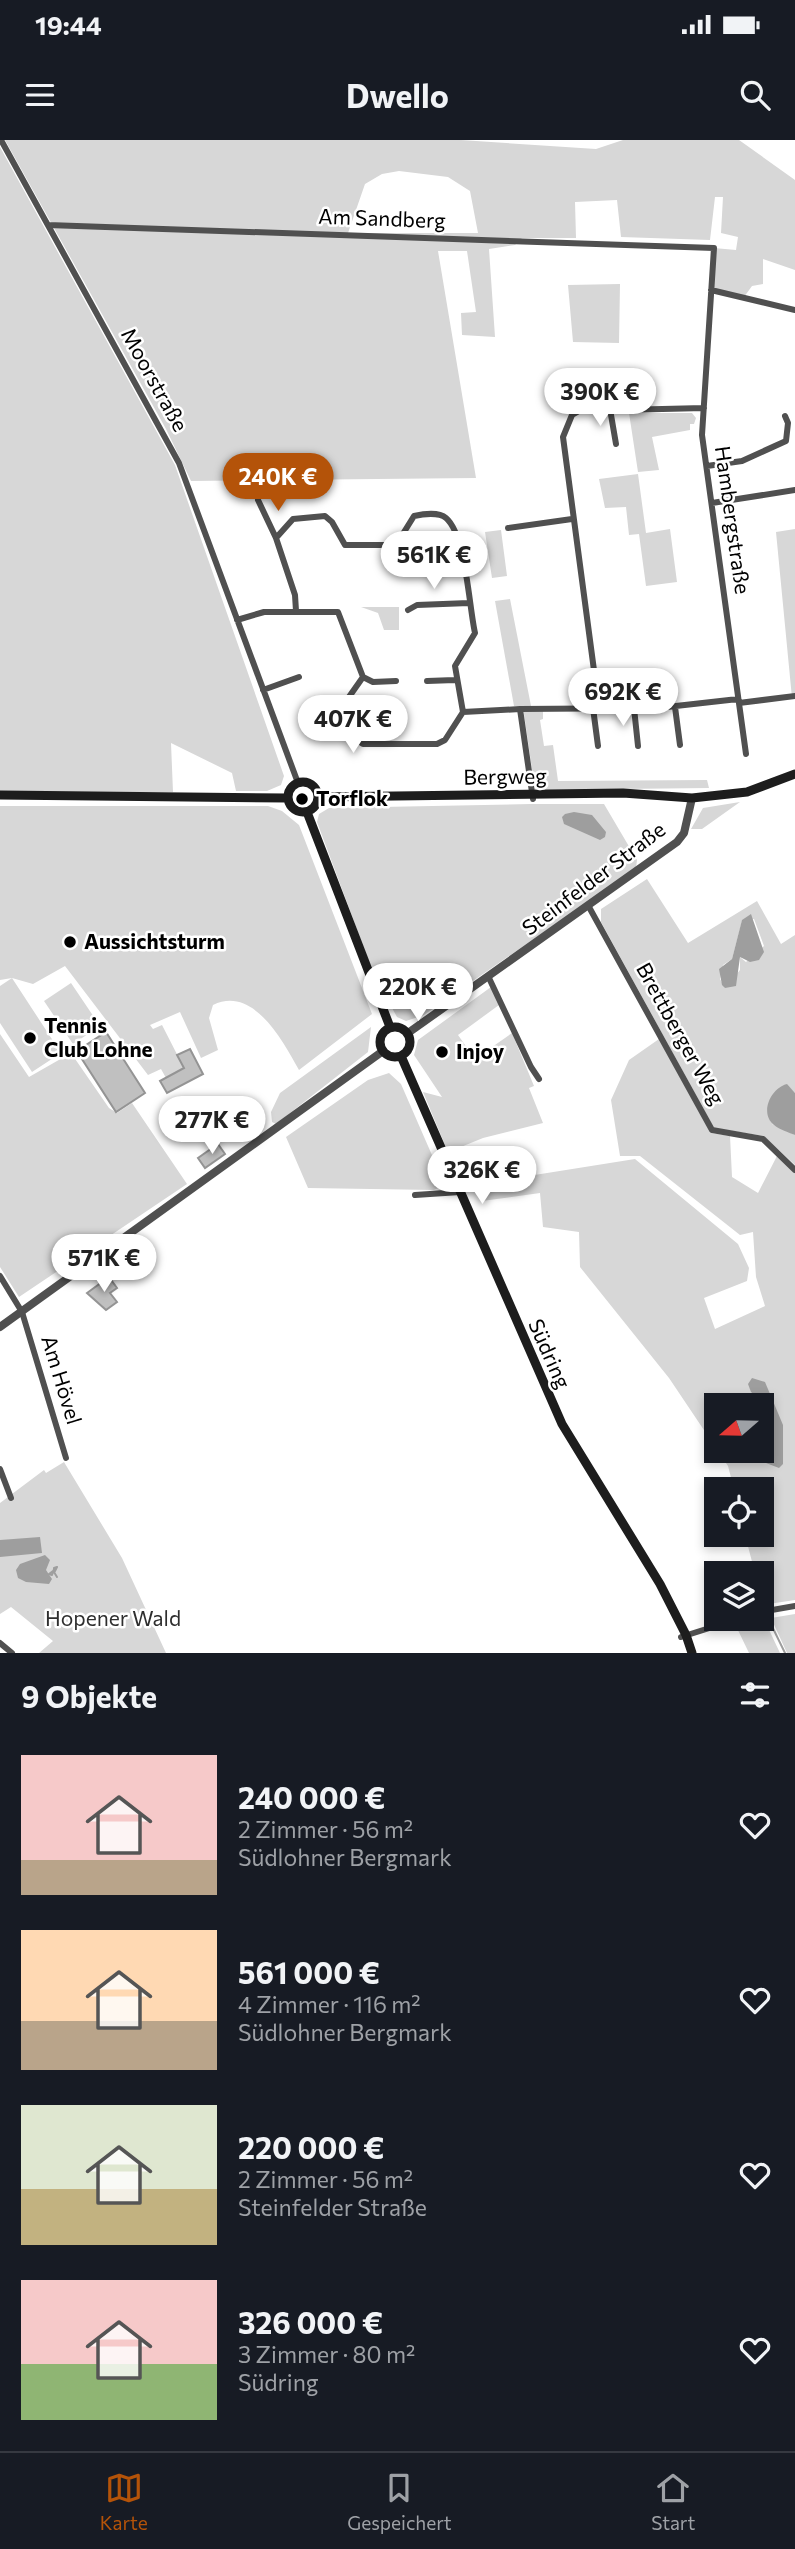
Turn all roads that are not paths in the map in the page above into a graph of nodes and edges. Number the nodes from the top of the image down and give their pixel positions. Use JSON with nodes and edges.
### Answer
{"nodes":[{"id":1,"x":1,"y":140,"type":"edge"},
{"id":2,"x":48,"y":225,"type":"junction"},
{"id":3,"x":714,"y":248,"type":"joint"},
{"id":4,"x":711,"y":290,"type":"junction"},
{"id":5,"x":795,"y":310,"type":"edge"},
{"id":6,"x":610,"y":408,"type":"junction"},
{"id":7,"x":704,"y":408,"type":"junction"},
{"id":8,"x":785,"y":416,"type":"dead end"},
{"id":9,"x":616,"y":444,"type":"dead end"},
{"id":10,"x":707,"y":466,"type":"junction"},
{"id":11,"x":795,"y":490,"type":"edge"},
{"id":12,"x":258,"y":500,"type":"dead end"},
{"id":13,"x":712,"y":503,"type":"junction"},
{"id":14,"x":572,"y":519,"type":"junction"},
{"id":15,"x":508,"y":528,"type":"dead end"},
{"id":16,"x":276,"y":538,"type":"junction"},
{"id":17,"x":469,"y":603,"type":"junction"},
{"id":18,"x":408,"y":610,"type":"dead end"},
{"id":19,"x":296,"y":611,"type":"junction"},
{"id":20,"x":237,"y":620,"type":"junction"},
{"id":21,"x":299,"y":677,"type":"dead end"},
{"id":22,"x":363,"y":677,"type":"junction"},
{"id":23,"x":456,"y":680,"type":"junction"},
{"id":24,"x":396,"y":681,"type":"dead end"},
{"id":25,"x":427,"y":681,"type":"dead end"},
{"id":26,"x":263,"y":690,"type":"junction"},
{"id":27,"x":795,"y":696,"type":"edge"},
{"id":28,"x":738,"y":701,"type":"junction"},
{"id":29,"x":675,"y":707,"type":"junction"},
{"id":30,"x":596,"y":708,"type":"junction"},
{"id":31,"x":634,"y":708,"type":"junction"},
{"id":32,"x":520,"y":709,"type":"junction"},
{"id":33,"x":463,"y":712,"type":"junction"},
{"id":34,"x":597,"y":746,"type":"dead end"},
{"id":35,"x":638,"y":746,"type":"dead end"},
{"id":36,"x":680,"y":746,"type":"dead end"},
{"id":37,"x":746,"y":754,"type":"dead end"},
{"id":38,"x":795,"y":774,"type":"edge"},
{"id":39,"x":298,"y":782,"type":"junction"},
{"id":40,"x":0,"y":795,"type":"edge"},
{"id":41,"x":318,"y":797,"type":"junction"},
{"id":42,"x":533,"y":797,"type":"junction"},
{"id":43,"x":287,"y":798,"type":"junction"},
{"id":44,"x":692,"y":798,"type":"junction"},
{"id":45,"x":307,"y":812,"type":"junction"},
{"id":46,"x":589,"y":907,"type":"junction"},
{"id":47,"x":489,"y":978,"type":"junction"},
{"id":48,"x":390,"y":1027,"type":"junction"},
{"id":49,"x":408,"y":1033,"type":"junction"},
{"id":50,"x":383,"y":1051,"type":"junction"},
{"id":51,"x":401,"y":1056,"type":"junction"},
{"id":52,"x":540,"y":1079,"type":"dead end"},
{"id":53,"x":795,"y":1170,"type":"edge"},
{"id":54,"x":460,"y":1192,"type":"junction"},
{"id":55,"x":415,"y":1195,"type":"dead end"},
{"id":56,"x":0,"y":1276,"type":"edge"},
{"id":57,"x":22,"y":1311,"type":"junction"},
{"id":58,"x":0,"y":1327,"type":"edge"},
{"id":59,"x":66,"y":1458,"type":"dead end"},
{"id":60,"x":0,"y":1469,"type":"edge"},
{"id":61,"x":11,"y":1498,"type":"dead end"},
{"id":62,"x":795,"y":1606,"type":"edge"},
{"id":63,"x":774,"y":1610,"type":"edge"},
{"id":64,"x":704,"y":1630,"type":"edge"},
{"id":65,"x":684,"y":1636,"type":"junction"},
{"id":66,"x":1,"y":1644,"type":"edge"},
{"id":67,"x":12,"y":1653,"type":"edge"},
{"id":68,"x":692,"y":1653,"type":"edge"}],
"edges":[{"from":1,"to":2,"type":"street","name":"Moorstraße"},
{"from":2,"to":3,"type":"street","name":"Am Sandberg"},
{"from":2,"to":20,"type":"street","name":"Moorstraße"},
{"from":3,"to":4,"type":"street","name":"Hambergstraße"},
{"from":4,"to":5,"type":"street"},
{"from":4,"to":7,"type":"street","name":"Hambergstraße"},
{"from":6,"to":7,"type":"street"},
{"from":6,"to":9,"type":"street"},
{"from":6,"to":14,"type":"street"},
{"from":7,"to":10,"type":"street","name":"Hambergstraße"},
{"from":8,"to":10,"type":"street"},
{"from":10,"to":13,"type":"street","name":"Hambergstraße"},
{"from":11,"to":13,"type":"street"},
{"from":12,"to":16,"type":"street"},
{"from":13,"to":28,"type":"street","name":"Hambergstraße"},
{"from":14,"to":15,"type":"street"},
{"from":14,"to":30,"type":"street"},
{"from":16,"to":17,"type":"street"},
{"from":16,"to":19,"type":"street"},
{"from":17,"to":18,"type":"street"},
{"from":17,"to":23,"type":"street"},
{"from":19,"to":20,"type":"street"},
{"from":19,"to":22,"type":"street"},
{"from":20,"to":26,"type":"street","name":"Moorstraße"},
{"from":21,"to":26,"type":"street"},
{"from":22,"to":24,"type":"street"},
{"from":22,"to":33,"type":"street"},
{"from":23,"to":25,"type":"street"},
{"from":23,"to":33,"type":"street"},
{"from":26,"to":39,"type":"street","name":"Moorstraße"},
{"from":27,"to":28,"type":"street"},
{"from":28,"to":29,"type":"street"},
{"from":28,"to":37,"type":"street","name":"Hambergstraße"},
{"from":29,"to":31,"type":"street"},
{"from":29,"to":36,"type":"street"},
{"from":30,"to":31,"type":"street"},
{"from":30,"to":32,"type":"street"},
{"from":30,"to":34,"type":"street"},
{"from":31,"to":35,"type":"street"},
{"from":32,"to":33,"type":"street"},
{"from":32,"to":42,"type":"street"},
{"from":38,"to":44,"type":"main road"},
{"from":39,"to":41,"type":"main road"},
{"from":39,"to":43,"type":"main road"},
{"from":40,"to":43,"type":"main road"},
{"from":41,"to":42,"type":"main road","name":"Bergweg"},
{"from":41,"to":45,"type":"main road"},
{"from":42,"to":44,"type":"main road","name":"Bergweg"},
{"from":43,"to":45,"type":"main road"},
{"from":44,"to":46,"type":"street","name":"Steinfelder Straße"},
{"from":45,"to":48,"type":"main road"},
{"from":46,"to":47,"type":"street","name":"Steinfelder Straße"},
{"from":46,"to":53,"type":"street","name":"Brettberger Weg"},
{"from":47,"to":49,"type":"street","name":"Steinfelder Straße"},
{"from":47,"to":52,"type":"street"},
{"from":48,"to":49,"type":"main road"},
{"from":48,"to":50,"type":"main road"},
{"from":49,"to":51,"type":"main road"},
{"from":50,"to":51,"type":"main road"},
{"from":50,"to":57,"type":"street"},
{"from":51,"to":54,"type":"main road","name":"Südring"},
{"from":54,"to":55,"type":"street"},
{"from":54,"to":65,"type":"main road","name":"Südring"},
{"from":56,"to":57,"type":"street","name":"Am Hövel"},
{"from":57,"to":58,"type":"street"},
{"from":57,"to":59,"type":"street","name":"Am Hövel"},
{"from":60,"to":61,"type":"street"},
{"from":62,"to":63,"type":"street"},
{"from":64,"to":65,"type":"street"},
{"from":65,"to":68,"type":"main road","name":"Südring"},
{"from":66,"to":67,"type":"street"}]}
